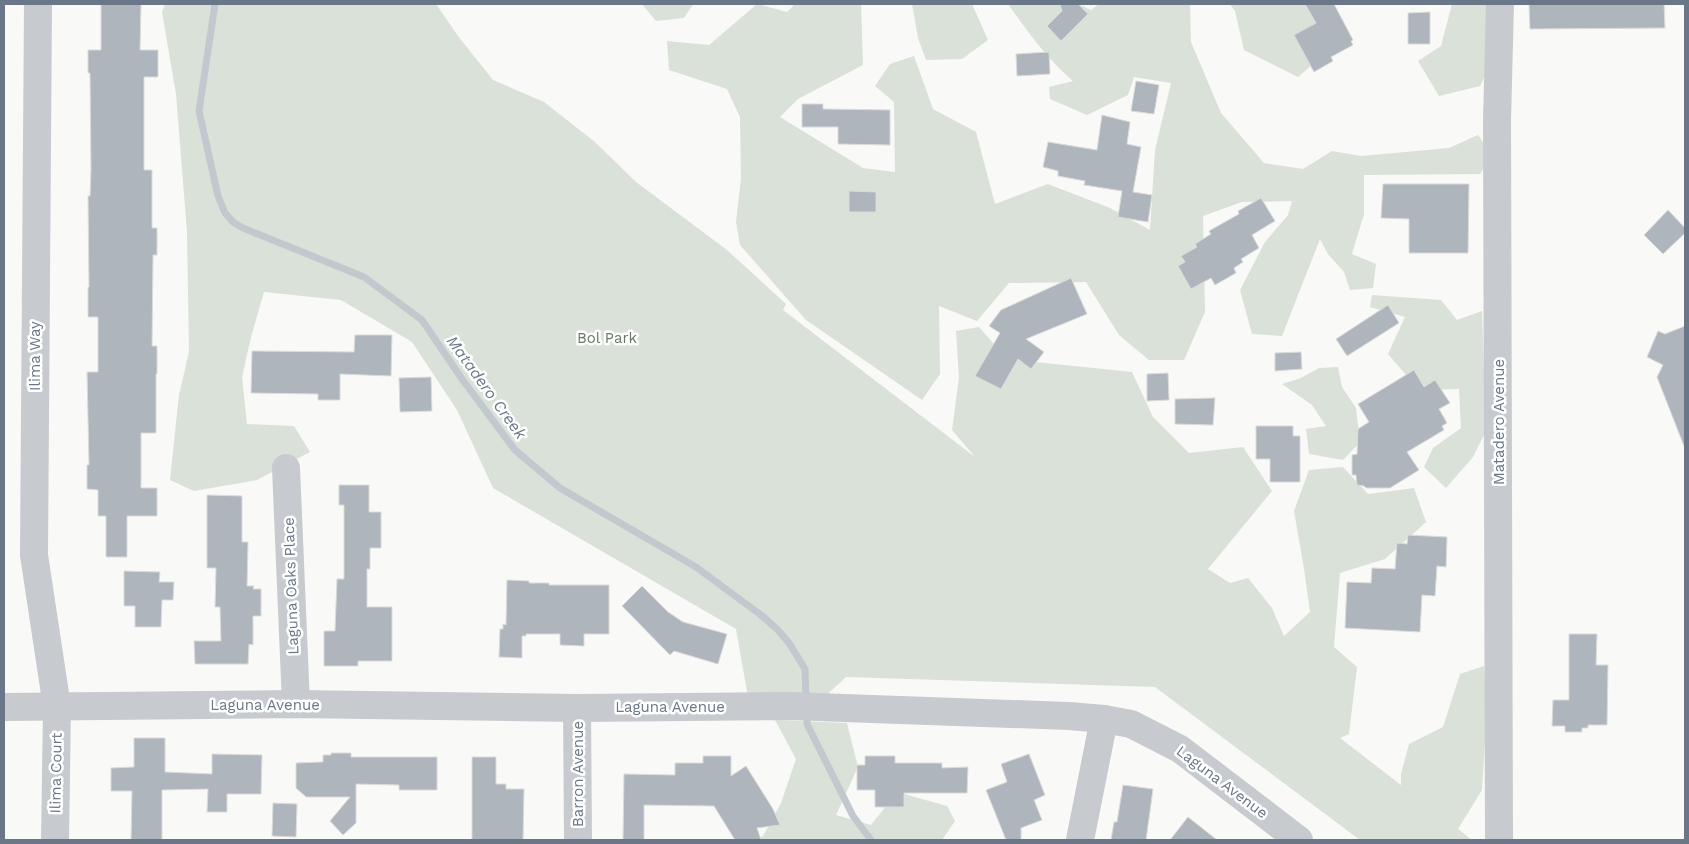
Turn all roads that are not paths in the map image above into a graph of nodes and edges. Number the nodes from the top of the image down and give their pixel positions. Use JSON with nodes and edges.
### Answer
{"nodes":[{"id":1,"x":38,"y":4,"type":"edge"},
{"id":2,"x":1500,"y":4,"type":"edge"},
{"id":3,"x":286,"y":468,"type":"dead end"},
{"id":4,"x":296,"y":704,"type":"junction"},
{"id":5,"x":57,"y":706,"type":"junction"},
{"id":6,"x":4,"y":707,"type":"edge"},
{"id":7,"x":577,"y":708,"type":"junction"},
{"id":8,"x":1104,"y":719,"type":"junction"},
{"id":9,"x":55,"y":840,"type":"edge"},
{"id":10,"x":578,"y":840,"type":"edge"},
{"id":11,"x":1080,"y":840,"type":"edge"},
{"id":12,"x":1300,"y":840,"type":"edge"},
{"id":13,"x":1499,"y":840,"type":"edge"}],
"edges":[{"from":1,"to":5,"type":"street","name":"Ilima Way"},
{"from":2,"to":13,"type":"street","name":"Matadero Avenue"},
{"from":3,"to":4,"type":"street","name":"Laguna Oaks Place"},
{"from":4,"to":5,"type":"street","name":"Laguna Avenue"},
{"from":4,"to":7,"type":"street","name":"Laguna Avenue"},
{"from":5,"to":6,"type":"street","name":"Laguna Avenue"},
{"from":5,"to":9,"type":"street","name":"Ilima Court"},
{"from":7,"to":8,"type":"street","name":"Laguna Avenue"},
{"from":7,"to":10,"type":"street","name":"Barron Avenue"},
{"from":8,"to":11,"type":"street"},
{"from":8,"to":12,"type":"street","name":"Laguna Avenue"}]}
